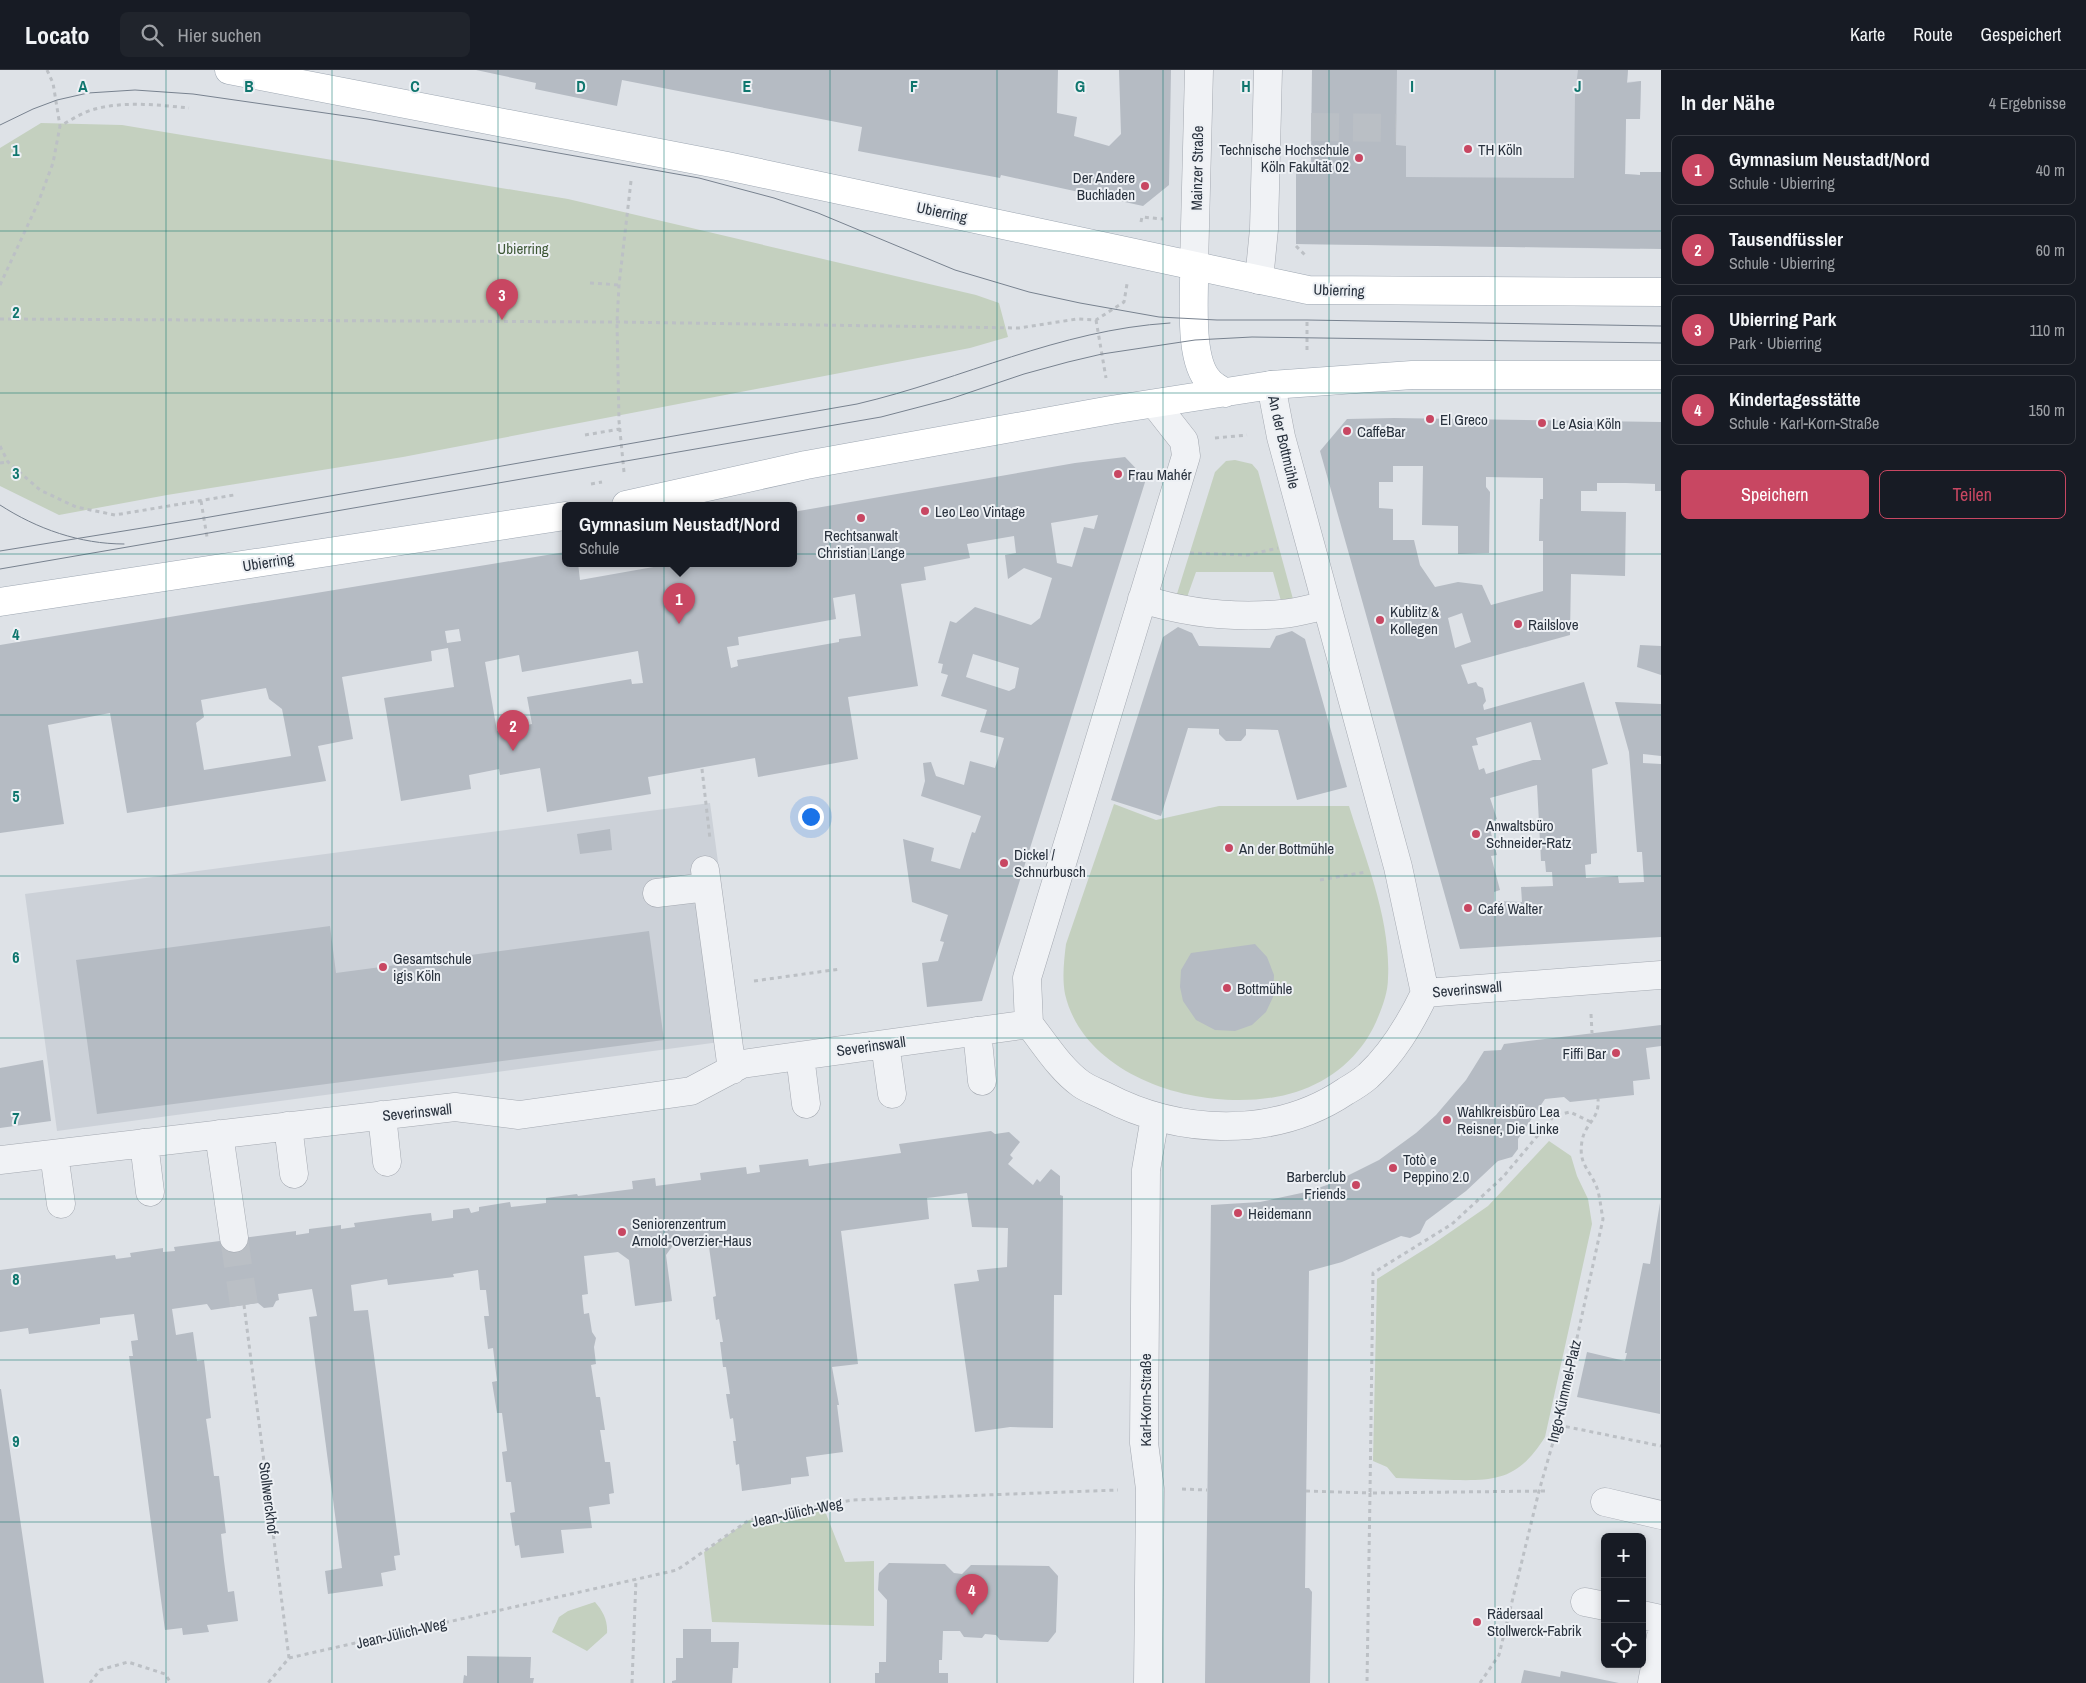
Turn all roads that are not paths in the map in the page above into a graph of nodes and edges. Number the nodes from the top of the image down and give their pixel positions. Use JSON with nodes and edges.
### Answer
{"nodes":[{"id":1,"x":229,"y":70,"type":"edge"},
{"id":2,"x":1199,"y":70,"type":"edge"},
{"id":3,"x":1268,"y":70,"type":"edge"},
{"id":4,"x":1194,"y":266,"type":"junction"},
{"id":5,"x":1259,"y":280,"type":"junction"},
{"id":6,"x":1661,"y":292,"type":"edge"},
{"id":7,"x":1661,"y":375,"type":"edge"},
{"id":8,"x":1271,"y":385,"type":"junction"},
{"id":9,"x":1225,"y":393,"type":"junction"},
{"id":10,"x":1155,"y":404,"type":"junction"},
{"id":11,"x":640,"y":502,"type":"edge"},
{"id":12,"x":562,"y":516,"type":"edge"},
{"id":13,"x":1142,"y":599,"type":"junction"},
{"id":14,"x":0,"y":602,"type":"edge"},
{"id":15,"x":1327,"y":605,"type":"junction"},
{"id":16,"x":657,"y":893,"type":"dead end"},
{"id":17,"x":1661,"y":974,"type":"edge"},
{"id":18,"x":1425,"y":993,"type":"junction"},
{"id":19,"x":1029,"y":1024,"type":"junction"},
{"id":20,"x":977,"y":1031,"type":"junction"},
{"id":21,"x":885,"y":1044,"type":"junction"},
{"id":22,"x":800,"y":1056,"type":"junction"},
{"id":23,"x":732,"y":1070,"type":"junction"},
{"id":24,"x":982,"y":1081,"type":"dead end"},
{"id":25,"x":892,"y":1094,"type":"dead end"},
{"id":26,"x":806,"y":1104,"type":"dead end"},
{"id":27,"x":382,"y":1115,"type":"junction"},
{"id":28,"x":1155,"y":1117,"type":"junction"},
{"id":29,"x":288,"y":1126,"type":"junction"},
{"id":30,"x":218,"y":1134,"type":"junction"},
{"id":31,"x":144,"y":1143,"type":"junction"},
{"id":32,"x":54,"y":1154,"type":"junction"},
{"id":33,"x":0,"y":1160,"type":"edge"},
{"id":34,"x":387,"y":1162,"type":"dead end"},
{"id":35,"x":294,"y":1174,"type":"dead end"},
{"id":36,"x":150,"y":1192,"type":"dead end"},
{"id":37,"x":61,"y":1204,"type":"dead end"},
{"id":38,"x":234,"y":1238,"type":"tunnel mouth"},
{"id":39,"x":1605,"y":1502,"type":"dead end"},
{"id":40,"x":1661,"y":1515,"type":"edge"},
{"id":41,"x":1646,"y":1617,"type":"edge"},
{"id":42,"x":1661,"y":1619,"type":"edge"},
{"id":43,"x":1661,"y":1636,"type":"edge"},
{"id":44,"x":1148,"y":1683,"type":"edge"},
{"id":45,"x":1652,"y":1683,"type":"edge"}],
"edges":[{"from":1,"to":4,"type":"main road","name":"Ubierring"},
{"from":2,"to":4,"type":"street","name":"Mainzer Straße"},
{"from":3,"to":5,"type":"street"},
{"from":4,"to":5,"type":"main road","name":"Ubierring"},
{"from":4,"to":9,"type":"main road"},
{"from":5,"to":6,"type":"main road","name":"Ubierring"},
{"from":7,"to":8,"type":"main road"},
{"from":8,"to":9,"type":"main road"},
{"from":8,"to":15,"type":"street","name":"An der Bottmühle"},
{"from":9,"to":10,"type":"main road"},
{"from":10,"to":11,"type":"main road"},
{"from":10,"to":13,"type":"street"},
{"from":12,"to":14,"type":"main road","name":"Ubierring"},
{"from":13,"to":15,"type":"street"},
{"from":13,"to":19,"type":"street"},
{"from":15,"to":18,"type":"street","name":"An der Bottmühle"},
{"from":16,"to":23,"type":"street"},
{"from":17,"to":18,"type":"street","name":"Severinswall"},
{"from":18,"to":28,"type":"street","name":"Severinswall"},
{"from":19,"to":20,"type":"street","name":"Severinswall"},
{"from":19,"to":28,"type":"street","name":"Severinswall"},
{"from":20,"to":21,"type":"street","name":"Severinswall"},
{"from":20,"to":24,"type":"street"},
{"from":21,"to":22,"type":"street","name":"Severinswall"},
{"from":21,"to":25,"type":"street"},
{"from":22,"to":23,"type":"street","name":"Severinswall"},
{"from":22,"to":26,"type":"street"},
{"from":23,"to":27,"type":"street","name":"Severinswall"},
{"from":27,"to":29,"type":"street","name":"Severinswall"},
{"from":27,"to":34,"type":"street"},
{"from":28,"to":44,"type":"street","name":"Karl-Korn-Straße"},
{"from":29,"to":30,"type":"street","name":"Severinswall"},
{"from":29,"to":35,"type":"street"},
{"from":30,"to":31,"type":"street","name":"Severinswall"},
{"from":30,"to":38,"type":"street"},
{"from":31,"to":32,"type":"street","name":"Severinswall"},
{"from":31,"to":36,"type":"street"},
{"from":32,"to":33,"type":"street","name":"Severinswall"},
{"from":32,"to":37,"type":"street"},
{"from":39,"to":40,"type":"street"},
{"from":41,"to":42,"type":"street"},
{"from":43,"to":45,"type":"street"}]}
